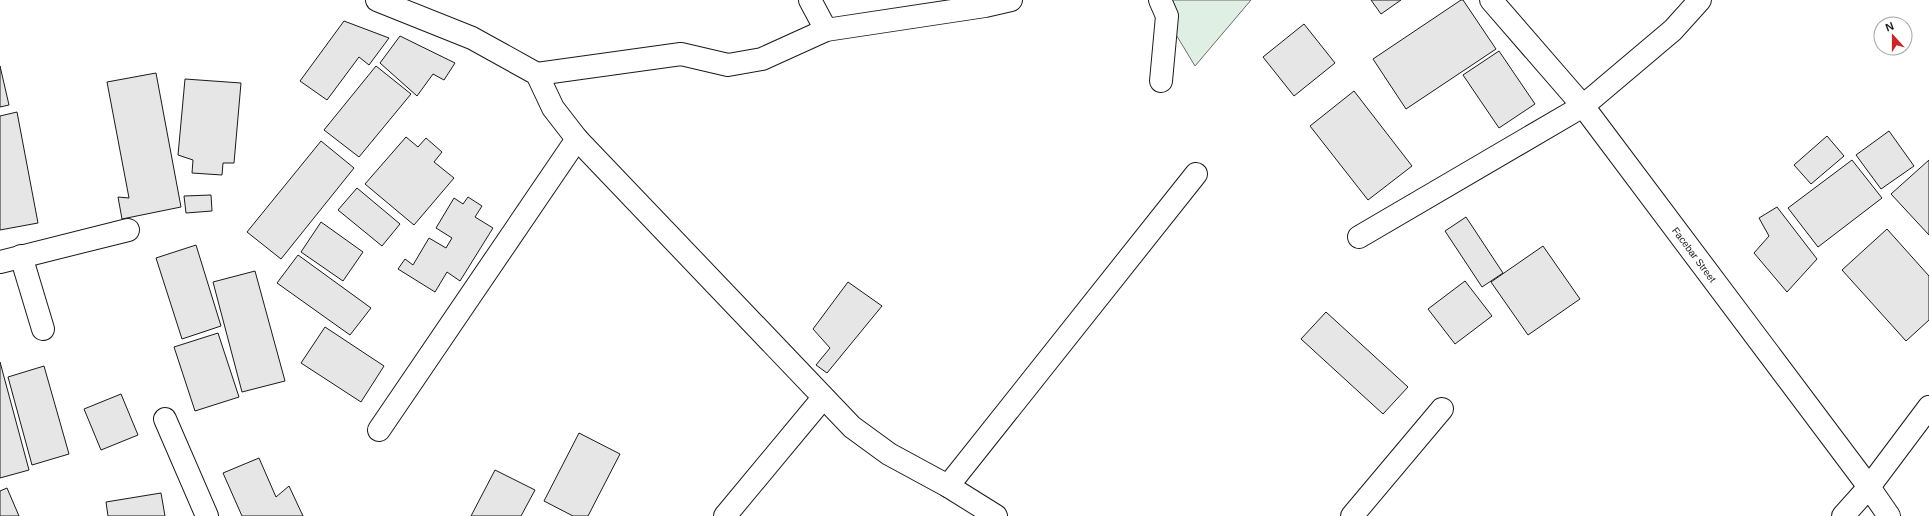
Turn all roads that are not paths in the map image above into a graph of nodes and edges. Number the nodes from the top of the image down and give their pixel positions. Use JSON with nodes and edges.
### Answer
{"nodes":[{"id":1,"x":377,"y":0,"type":"edge"},
{"id":2,"x":810,"y":0,"type":"edge"},
{"id":3,"x":1011,"y":0,"type":"edge"},
{"id":4,"x":1160,"y":0,"type":"edge"},
{"id":5,"x":1491,"y":0,"type":"edge"},
{"id":6,"x":1700,"y":0,"type":"edge"},
{"id":7,"x":826,"y":30,"type":"junction"},
{"id":8,"x":537,"y":74,"type":"junction"},
{"id":9,"x":1161,"y":81,"type":"dead end"},
{"id":10,"x":1583,"y":106,"type":"junction"},
{"id":11,"x":577,"y":139,"type":"junction"},
{"id":12,"x":1196,"y":174,"type":"dead end"},
{"id":13,"x":128,"y":230,"type":"dead end"},
{"id":14,"x":1359,"y":237,"type":"dead end"},
{"id":15,"x":10,"y":259,"type":"edge"},
{"id":16,"x":44,"y":329,"type":"dead end"},
{"id":17,"x":823,"y":398,"type":"junction"},
{"id":18,"x":1929,"y":407,"type":"edge"},
{"id":19,"x":1442,"y":409,"type":"dead end"},
{"id":20,"x":165,"y":419,"type":"dead end"},
{"id":21,"x":379,"y":430,"type":"dead end"},
{"id":22,"x":948,"y":486,"type":"junction"},
{"id":23,"x":1869,"y":486,"type":"junction"},
{"id":24,"x":207,"y":516,"type":"edge"},
{"id":25,"x":725,"y":516,"type":"edge"},
{"id":26,"x":996,"y":516,"type":"edge"},
{"id":27,"x":1352,"y":516,"type":"edge"},
{"id":28,"x":1843,"y":516,"type":"edge"},
{"id":29,"x":1889,"y":516,"type":"edge"}],
"edges":[{"from":1,"to":8,"type":"street"},
{"from":2,"to":7,"type":"street"},
{"from":3,"to":7,"type":"street"},
{"from":4,"to":9,"type":"street"},
{"from":5,"to":10,"type":"street","name":"Facebar Street"},
{"from":6,"to":10,"type":"street"},
{"from":7,"to":8,"type":"street"},
{"from":8,"to":11,"type":"street"},
{"from":10,"to":14,"type":"street"},
{"from":10,"to":23,"type":"street","name":"Facebar Street"},
{"from":11,"to":17,"type":"street"},
{"from":11,"to":21,"type":"street"},
{"from":12,"to":22,"type":"street"},
{"from":13,"to":15,"type":"street"},
{"from":15,"to":16,"type":"street"},
{"from":17,"to":22,"type":"street"},
{"from":17,"to":25,"type":"street"},
{"from":18,"to":23,"type":"street"},
{"from":19,"to":27,"type":"street"},
{"from":20,"to":24,"type":"street"},
{"from":22,"to":26,"type":"street"},
{"from":23,"to":28,"type":"street"},
{"from":23,"to":29,"type":"street","name":"Facebar Street"}]}
